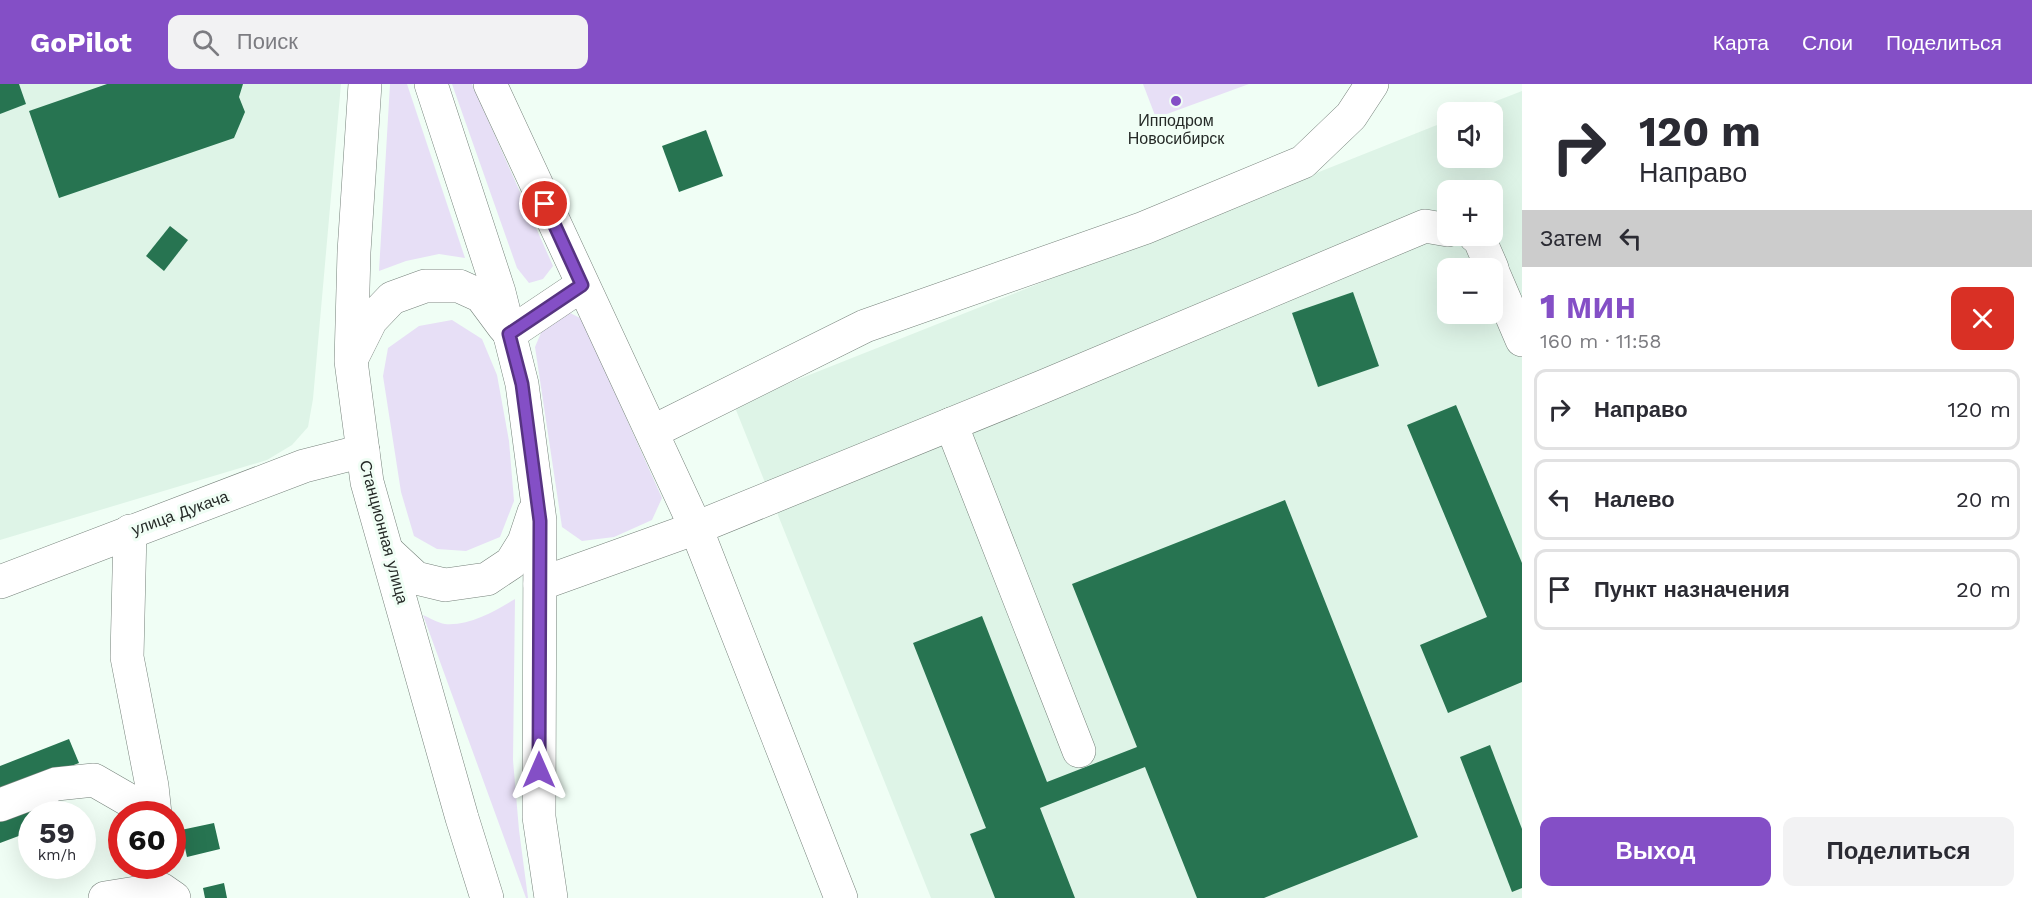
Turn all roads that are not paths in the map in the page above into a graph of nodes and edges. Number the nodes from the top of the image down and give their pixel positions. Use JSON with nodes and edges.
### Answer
{"nodes":[{"id":1,"x":365,"y":84,"type":"edge"},
{"id":2,"x":431,"y":84,"type":"edge"},
{"id":3,"x":490,"y":84,"type":"edge"},
{"id":4,"x":1372,"y":84,"type":"edge"},
{"id":5,"x":1437,"y":228,"type":"edge"},
{"id":6,"x":582,"y":285,"type":"junction"},
{"id":7,"x":1503,"y":295,"type":"edge"},
{"id":8,"x":509,"y":334,"type":"junction"},
{"id":9,"x":1522,"y":340,"type":"edge"},
{"id":10,"x":351,"y":361,"type":"junction"},
{"id":11,"x":951,"y":424,"type":"junction"},
{"id":12,"x":652,"y":432,"type":"junction"},
{"id":13,"x":363,"y":451,"type":"junction"},
{"id":14,"x":537,"y":500,"type":"junction"},
{"id":15,"x":696,"y":528,"type":"junction"},
{"id":16,"x":130,"y":531,"type":"junction"},
{"id":17,"x":388,"y":552,"type":"junction"},
{"id":18,"x":0,"y":582,"type":"edge"},
{"id":19,"x":540,"y":584,"type":"junction"},
{"id":20,"x":1079,"y":751,"type":"dead end"},
{"id":21,"x":131,"y":801,"type":"edge"},
{"id":22,"x":153,"y":801,"type":"edge"},
{"id":23,"x":0,"y":805,"type":"edge"},
{"id":24,"x":165,"y":884,"type":"edge"},
{"id":25,"x":105,"y":898,"type":"edge"},
{"id":26,"x":487,"y":898,"type":"edge"},
{"id":27,"x":551,"y":898,"type":"edge"},
{"id":28,"x":841,"y":898,"type":"edge"}],
"edges":[{"from":1,"to":10,"type":"main road","name":"Станционная улица"},
{"from":2,"to":8,"type":"main road"},
{"from":3,"to":6,"type":"main road"},
{"from":4,"to":12,"type":"main road"},
{"from":5,"to":11,"type":"main road"},
{"from":6,"to":8,"type":"main road"},
{"from":6,"to":12,"type":"main road"},
{"from":7,"to":9,"type":"main road"},
{"from":8,"to":10,"type":"main road"},
{"from":8,"to":14,"type":"main road"},
{"from":10,"to":13,"type":"main road","name":"Станционная улица"},
{"from":11,"to":15,"type":"main road"},
{"from":11,"to":20,"type":"main road"},
{"from":12,"to":15,"type":"main road"},
{"from":13,"to":16,"type":"main road","name":"улица Дукача"},
{"from":13,"to":17,"type":"main road","name":"Станционная улица"},
{"from":14,"to":17,"type":"main road"},
{"from":14,"to":19,"type":"main road"},
{"from":15,"to":19,"type":"main road"},
{"from":15,"to":28,"type":"main road"},
{"from":16,"to":18,"type":"main road","name":"улица Дукача"},
{"from":16,"to":22,"type":"main road"},
{"from":17,"to":26,"type":"main road","name":"Станционная улица"},
{"from":19,"to":27,"type":"main road"},
{"from":21,"to":23,"type":"main road"},
{"from":24,"to":25,"type":"main road"}]}
